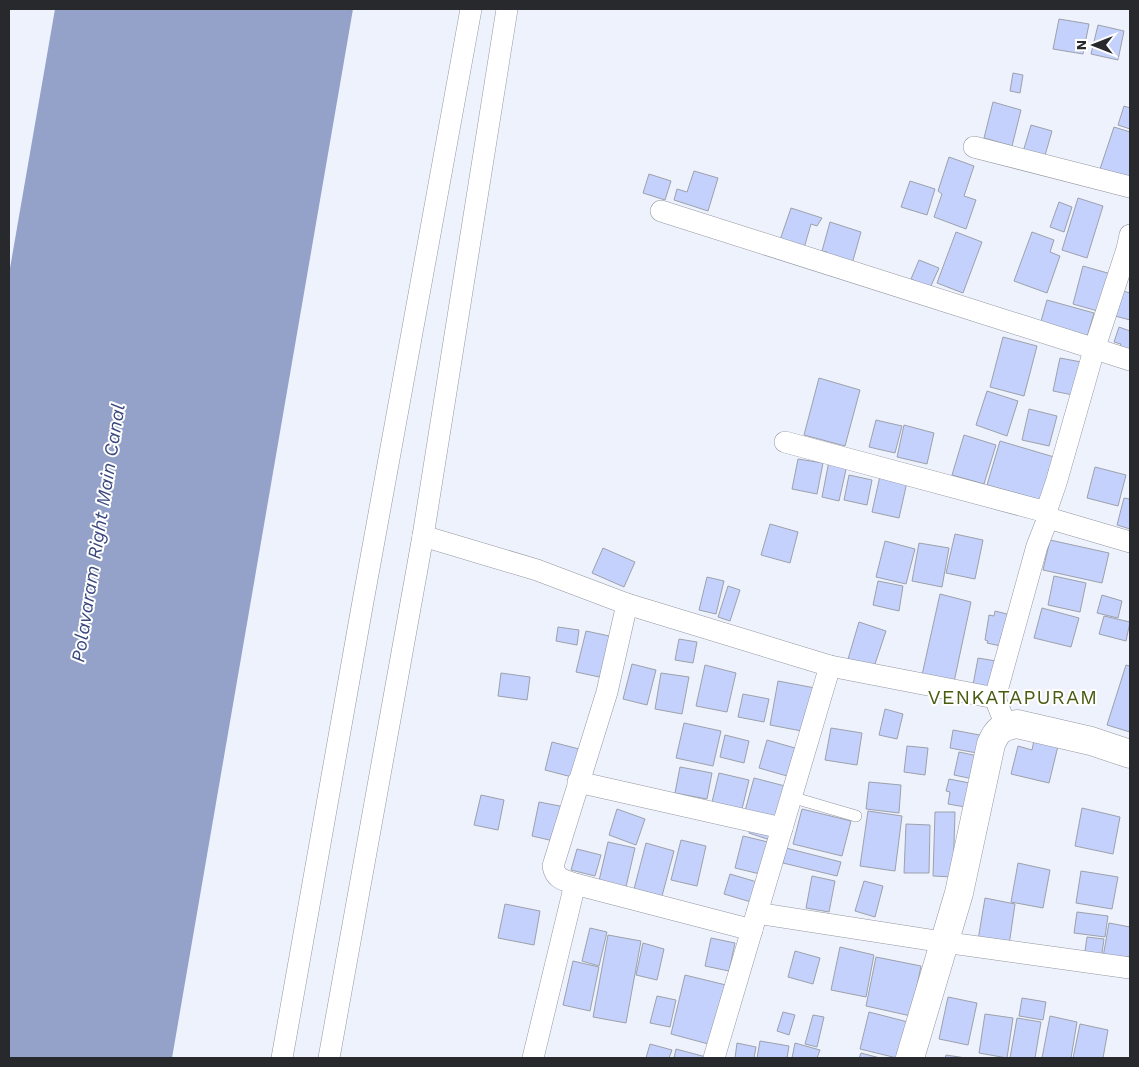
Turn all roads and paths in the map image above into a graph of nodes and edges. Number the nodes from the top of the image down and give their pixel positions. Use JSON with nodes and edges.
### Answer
{"nodes":[{"id":1,"x":472,"y":9,"type":"edge"},
{"id":2,"x":508,"y":9,"type":"edge"},
{"id":3,"x":974,"y":147,"type":"dead end"},
{"id":4,"x":1130,"y":187,"type":"edge"},
{"id":5,"x":662,"y":211,"type":"dead end"},
{"id":6,"x":1130,"y":235,"type":"edge"},
{"id":7,"x":1094,"y":350,"type":"junction"},
{"id":8,"x":1130,"y":360,"type":"edge"},
{"id":9,"x":785,"y":442,"type":"dead end"},
{"id":10,"x":1047,"y":515,"type":"junction"},
{"id":11,"x":423,"y":536,"type":"junction"},
{"id":12,"x":1130,"y":542,"type":"edge"},
{"id":13,"x":627,"y":604,"type":"junction"},
{"id":14,"x":830,"y":666,"type":"junction"},
{"id":15,"x":995,"y":698,"type":"junction"},
{"id":16,"x":1006,"y":726,"type":"junction"},
{"id":17,"x":1130,"y":754,"type":"edge"},
{"id":18,"x":578,"y":782,"type":"junction"},
{"id":19,"x":791,"y":797,"type":"junction"},
{"id":20,"x":856,"y":816,"type":"dead end"},
{"id":21,"x":782,"y":828,"type":"junction"},
{"id":22,"x":575,"y":884,"type":"junction"},
{"id":23,"x":755,"y":922,"type":"junction"},
{"id":24,"x":943,"y":942,"type":"junction"},
{"id":25,"x":1130,"y":968,"type":"edge"},
{"id":26,"x":282,"y":1058,"type":"edge"},
{"id":27,"x":329,"y":1058,"type":"edge"},
{"id":28,"x":533,"y":1058,"type":"edge"},
{"id":29,"x":714,"y":1058,"type":"edge"},
{"id":30,"x":910,"y":1058,"type":"edge"}],
"edges":[{"from":1,"to":26,"type":"street"},
{"from":2,"to":11,"type":"street"},
{"from":3,"to":4,"type":"street"},
{"from":5,"to":7,"type":"street"},
{"from":6,"to":7,"type":"street"},
{"from":7,"to":8,"type":"street"},
{"from":7,"to":10,"type":"street"},
{"from":9,"to":10,"type":"street"},
{"from":10,"to":12,"type":"street"},
{"from":10,"to":15,"type":"street"},
{"from":11,"to":13,"type":"street"},
{"from":11,"to":27,"type":"street"},
{"from":13,"to":14,"type":"street"},
{"from":13,"to":18,"type":"street"},
{"from":14,"to":15,"type":"street"},
{"from":14,"to":19,"type":"street"},
{"from":15,"to":16,"type":"street"},
{"from":16,"to":17,"type":"main road"},
{"from":16,"to":24,"type":"main road"},
{"from":18,"to":21,"type":"street"},
{"from":18,"to":22,"type":"street"},
{"from":19,"to":20,"type":"lane"},
{"from":19,"to":21,"type":"street"},
{"from":21,"to":23,"type":"street"},
{"from":22,"to":23,"type":"street"},
{"from":22,"to":28,"type":"street"},
{"from":23,"to":24,"type":"street"},
{"from":23,"to":29,"type":"street"},
{"from":24,"to":25,"type":"street"},
{"from":24,"to":30,"type":"main road"}]}
